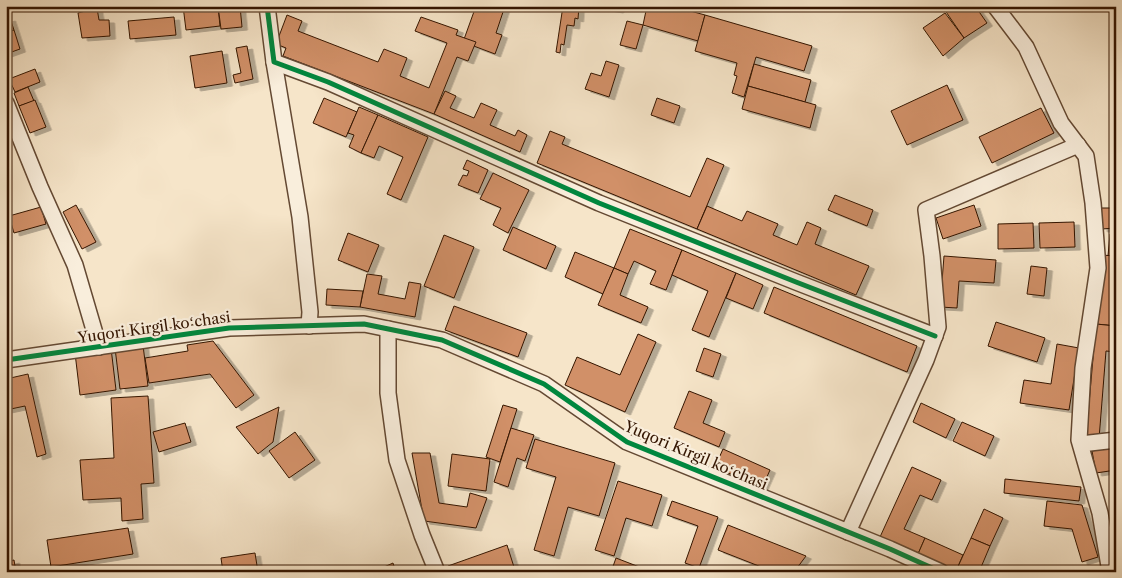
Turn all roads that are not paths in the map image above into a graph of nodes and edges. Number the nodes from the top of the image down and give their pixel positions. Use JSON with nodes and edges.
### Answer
{"nodes":[{"id":1,"x":267,"y":6,"type":"edge"},
{"id":2,"x":995,"y":6,"type":"edge"},
{"id":3,"x":274,"y":62,"type":"junction"},
{"id":4,"x":6,"y":103,"type":"edge"},
{"id":5,"x":1078,"y":145,"type":"junction"},
{"id":6,"x":309,"y":326,"type":"junction"},
{"id":7,"x":388,"y":329,"type":"junction"},
{"id":8,"x":935,"y":336,"type":"junction"},
{"id":9,"x":99,"y":347,"type":"junction"},
{"id":10,"x":6,"y":360,"type":"edge"},
{"id":11,"x":1116,"y":440,"type":"edge"},
{"id":12,"x":1080,"y":444,"type":"junction"},
{"id":13,"x":848,"y":532,"type":"junction"},
{"id":14,"x":436,"y":572,"type":"edge"},
{"id":15,"x":941,"y":572,"type":"edge"},
{"id":16,"x":1110,"y":572,"type":"edge"}],
"edges":[{"from":1,"to":3,"type":"street"},
{"from":2,"to":5,"type":"street"},
{"from":3,"to":6,"type":"street"},
{"from":3,"to":8,"type":"street"},
{"from":4,"to":9,"type":"street"},
{"from":5,"to":8,"type":"street"},
{"from":5,"to":12,"type":"street"},
{"from":6,"to":7,"type":"street","name":"Yuqori Kirgil koʻchasi"},
{"from":6,"to":9,"type":"street","name":"Yuqori Kirgil koʻchasi"},
{"from":7,"to":13,"type":"street","name":"Yuqori Kirgil koʻchasi"},
{"from":7,"to":14,"type":"street"},
{"from":8,"to":13,"type":"street"},
{"from":9,"to":10,"type":"street","name":"Yuqori Kirgil koʻchasi"},
{"from":11,"to":12,"type":"street"},
{"from":12,"to":16,"type":"street"},
{"from":13,"to":15,"type":"street","name":"Yuqori Kirgil koʻchasi"}]}
